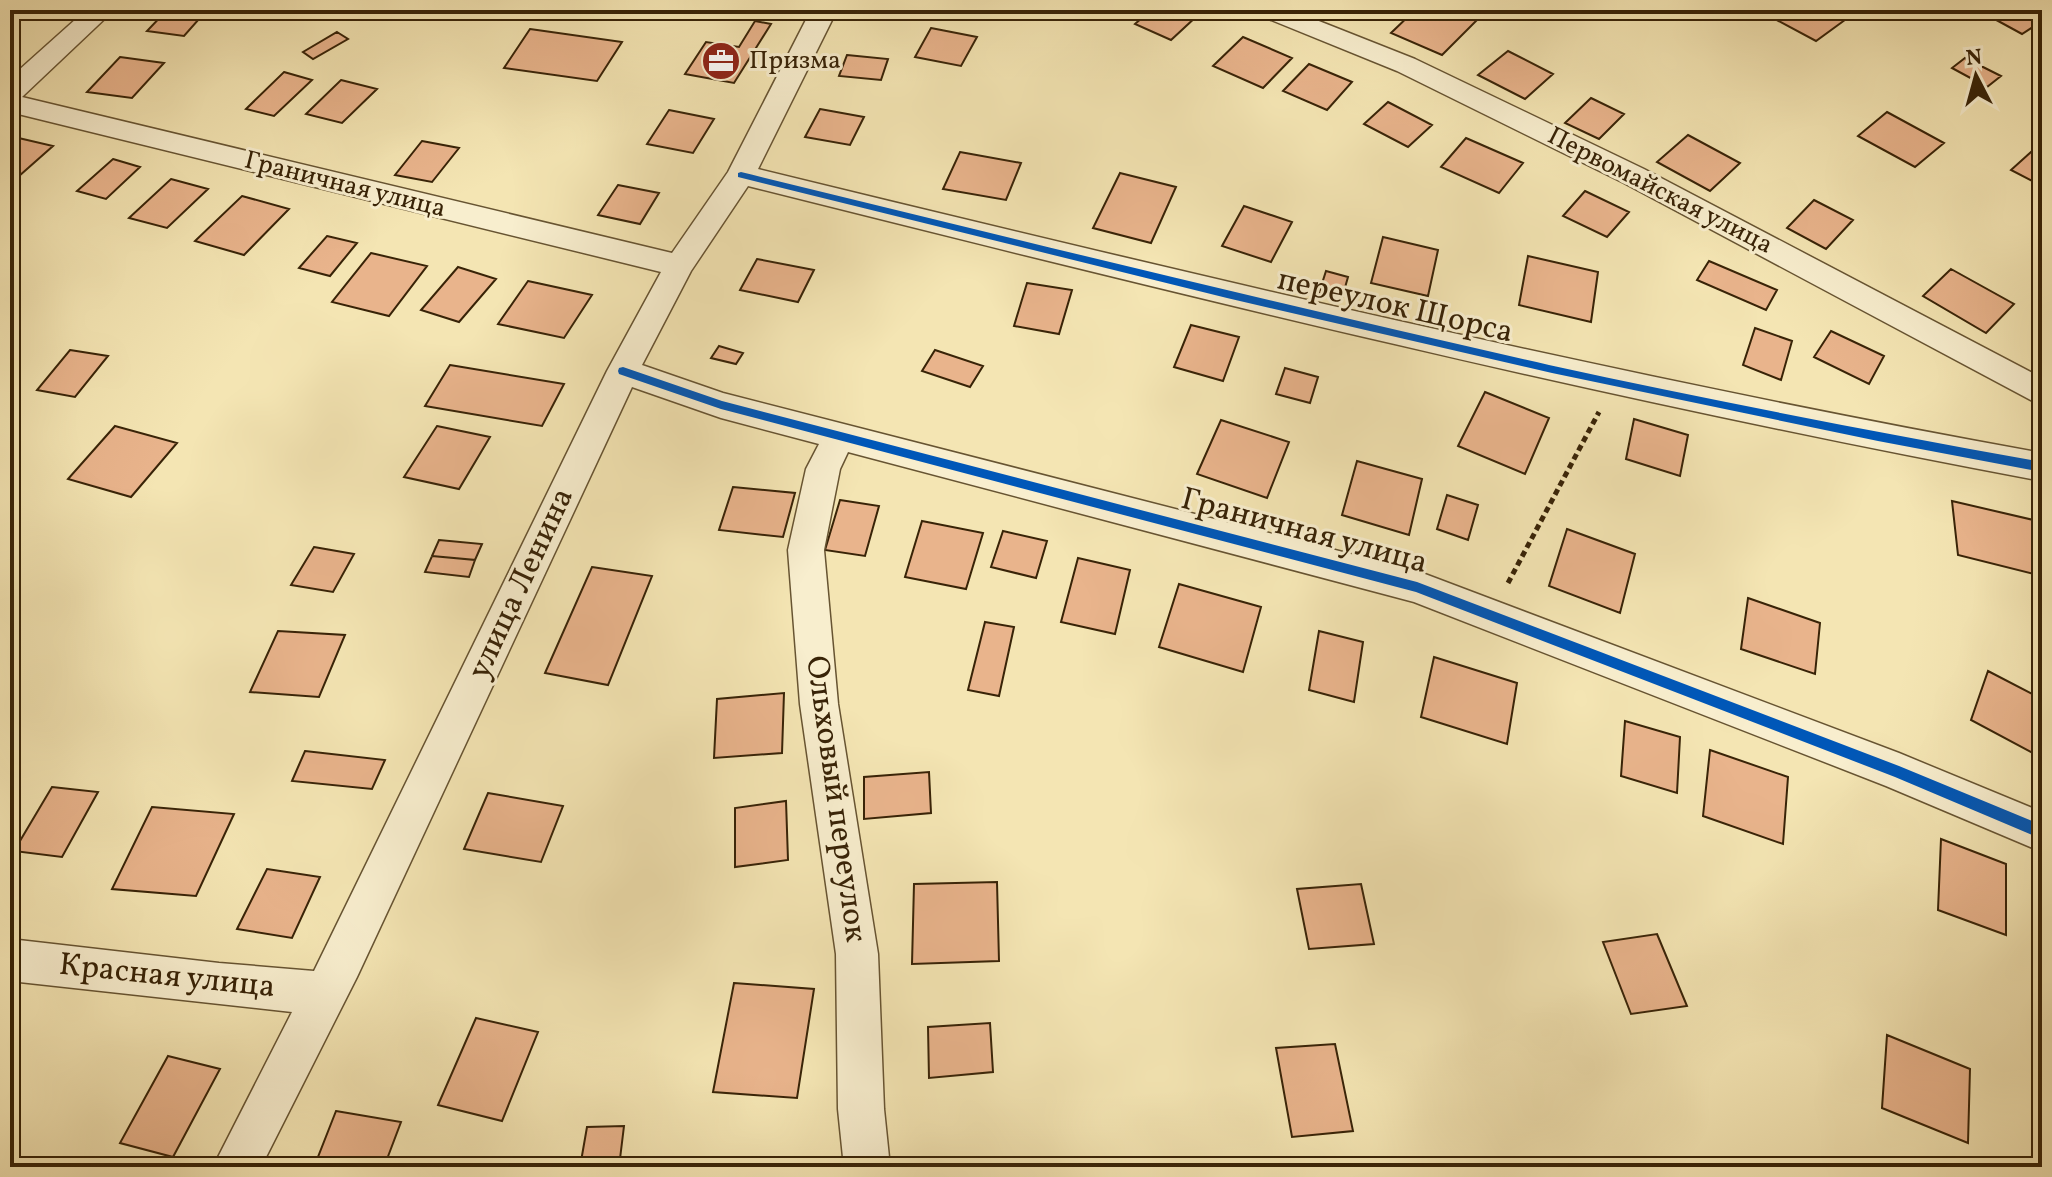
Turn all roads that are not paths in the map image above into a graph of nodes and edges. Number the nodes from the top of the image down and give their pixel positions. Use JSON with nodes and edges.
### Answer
{"nodes":[{"id":1,"x":101,"y":10,"type":"edge"},
{"id":2,"x":824,"y":10,"type":"edge"},
{"id":3,"x":1268,"y":10,"type":"edge"},
{"id":4,"x":10,"y":93,"type":"edge"},
{"id":5,"x":10,"y":103,"type":"edge"},
{"id":6,"x":741,"y":175,"type":"junction"},
{"id":7,"x":679,"y":266,"type":"junction"},
{"id":8,"x":623,"y":371,"type":"junction"},
{"id":9,"x":2042,"y":393,"type":"edge"},
{"id":10,"x":839,"y":436,"type":"junction"},
{"id":11,"x":2042,"y":467,"type":"edge"},
{"id":12,"x":2042,"y":832,"type":"edge"},
{"id":13,"x":10,"y":960,"type":"edge"},
{"id":14,"x":323,"y":993,"type":"junction"},
{"id":15,"x":236,"y":1167,"type":"edge"},
{"id":16,"x":867,"y":1167,"type":"edge"}],
"edges":[{"from":1,"to":4,"type":"street"},
{"from":2,"to":6,"type":"street","name":"улица Ленина"},
{"from":3,"to":9,"type":"street","name":"Первомайская улица"},
{"from":5,"to":7,"type":"street","name":"Граничная улица"},
{"from":6,"to":7,"type":"street","name":"улица Ленина"},
{"from":6,"to":11,"type":"street","name":"переулок Щорса"},
{"from":7,"to":8,"type":"street","name":"улица Ленина"},
{"from":8,"to":10,"type":"street","name":"Граничная улица"},
{"from":8,"to":14,"type":"street","name":"улица Ленина"},
{"from":10,"to":12,"type":"street","name":"Граничная улица"},
{"from":10,"to":16,"type":"street","name":"Ольховый переулок"},
{"from":13,"to":14,"type":"street","name":"Красная улица"},
{"from":14,"to":15,"type":"street","name":"улица Ленина"}]}
